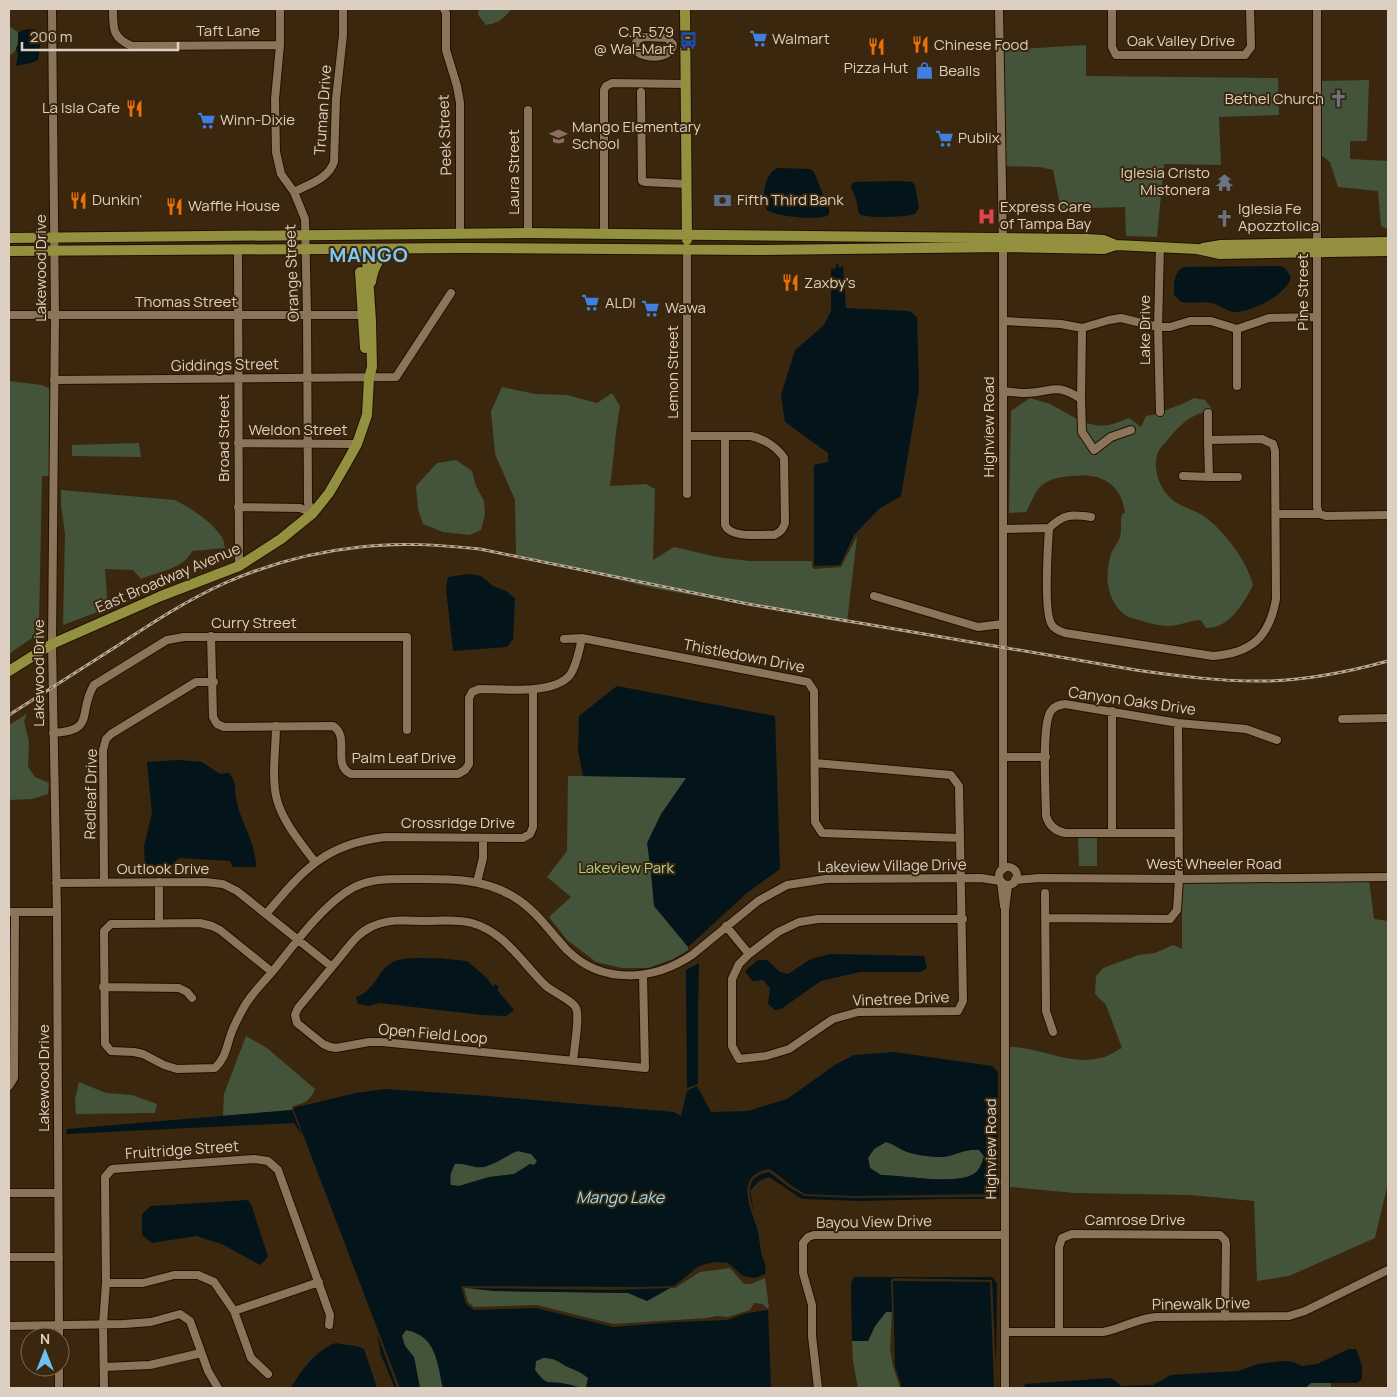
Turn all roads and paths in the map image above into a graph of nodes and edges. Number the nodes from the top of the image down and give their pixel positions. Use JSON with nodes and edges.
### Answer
{"nodes":[{"id":1,"x":52,"y":9,"type":"edge"},
{"id":2,"x":113,"y":9,"type":"edge"},
{"id":3,"x":280,"y":9,"type":"edge"},
{"id":4,"x":343,"y":9,"type":"edge"},
{"id":5,"x":444,"y":9,"type":"edge"},
{"id":6,"x":684,"y":9,"type":"edge"},
{"id":7,"x":999,"y":9,"type":"edge"},
{"id":8,"x":1112,"y":9,"type":"edge"},
{"id":9,"x":1250,"y":9,"type":"edge"},
{"id":10,"x":1317,"y":9,"type":"edge"},
{"id":11,"x":280,"y":44,"type":"junction"},
{"id":12,"x":686,"y":52,"type":"junction"},
{"id":13,"x":686,"y":84,"type":"junction"},
{"id":14,"x":640,"y":92,"type":"dead end"},
{"id":15,"x":528,"y":110,"type":"dead end"},
{"id":16,"x":686,"y":184,"type":"junction"},
{"id":17,"x":294,"y":192,"type":"junction"},
{"id":18,"x":460,"y":233,"type":"junction"},
{"id":19,"x":528,"y":233,"type":"junction"},
{"id":20,"x":604,"y":233,"type":"junction"},
{"id":21,"x":363,"y":234,"type":"junction"},
{"id":22,"x":305,"y":235,"type":"junction"},
{"id":23,"x":687,"y":235,"type":"junction"},
{"id":24,"x":9,"y":238,"type":"edge"},
{"id":25,"x":54,"y":238,"type":"junction"},
{"id":26,"x":1388,"y":242,"type":"edge"},
{"id":27,"x":1003,"y":243,"type":"junction"},
{"id":28,"x":1160,"y":247,"type":"junction"},
{"id":29,"x":1317,"y":247,"type":"junction"},
{"id":30,"x":463,"y":248,"type":"junction"},
{"id":31,"x":363,"y":249,"type":"junction"},
{"id":32,"x":392,"y":249,"type":"junction"},
{"id":33,"x":238,"y":250,"type":"junction"},
{"id":34,"x":306,"y":250,"type":"junction"},
{"id":35,"x":687,"y":250,"type":"junction"},
{"id":36,"x":1388,"y":250,"type":"edge"},
{"id":37,"x":9,"y":251,"type":"edge"},
{"id":38,"x":54,"y":251,"type":"junction"},
{"id":39,"x":369,"y":292,"type":"junction"},
{"id":40,"x":451,"y":294,"type":"dead end"},
{"id":41,"x":307,"y":314,"type":"junction"},
{"id":42,"x":363,"y":314,"type":"junction"},
{"id":43,"x":9,"y":316,"type":"edge"},
{"id":44,"x":54,"y":316,"type":"junction"},
{"id":45,"x":238,"y":316,"type":"junction"},
{"id":46,"x":1317,"y":317,"type":"junction"},
{"id":47,"x":1003,"y":321,"type":"junction"},
{"id":48,"x":1158,"y":327,"type":"junction"},
{"id":49,"x":1082,"y":328,"type":"junction"},
{"id":50,"x":1237,"y":329,"type":"junction"},
{"id":51,"x":307,"y":377,"type":"junction"},
{"id":52,"x":369,"y":378,"type":"junction"},
{"id":53,"x":238,"y":379,"type":"junction"},
{"id":54,"x":54,"y":380,"type":"junction"},
{"id":55,"x":1237,"y":386,"type":"dead end"},
{"id":56,"x":1003,"y":391,"type":"junction"},
{"id":57,"x":1081,"y":399,"type":"junction"},
{"id":58,"x":1160,"y":412,"type":"dead end"},
{"id":59,"x":1208,"y":413,"type":"dead end"},
{"id":60,"x":1131,"y":430,"type":"dead end"},
{"id":61,"x":687,"y":436,"type":"junction"},
{"id":62,"x":725,"y":436,"type":"junction"},
{"id":63,"x":1208,"y":440,"type":"junction"},
{"id":64,"x":307,"y":442,"type":"junction"},
{"id":65,"x":238,"y":443,"type":"junction"},
{"id":66,"x":357,"y":444,"type":"junction"},
{"id":67,"x":1183,"y":476,"type":"dead end"},
{"id":68,"x":1209,"y":477,"type":"junction"},
{"id":69,"x":1238,"y":477,"type":"dead end"},
{"id":70,"x":687,"y":494,"type":"dead end"},
{"id":71,"x":238,"y":507,"type":"junction"},
{"id":72,"x":313,"y":513,"type":"junction"},
{"id":73,"x":1276,"y":514,"type":"junction"},
{"id":74,"x":1319,"y":514,"type":"junction"},
{"id":75,"x":1388,"y":515,"type":"edge"},
{"id":76,"x":1091,"y":517,"type":"dead end"},
{"id":77,"x":1049,"y":528,"type":"junction"},
{"id":78,"x":1003,"y":529,"type":"junction"},
{"id":79,"x":239,"y":566,"type":"junction"},
{"id":80,"x":874,"y":596,"type":"dead end"},
{"id":81,"x":1003,"y":624,"type":"junction"},
{"id":82,"x":211,"y":636,"type":"junction"},
{"id":83,"x":582,"y":638,"type":"junction"},
{"id":84,"x":564,"y":639,"type":"dead end"},
{"id":85,"x":52,"y":644,"type":"junction"},
{"id":86,"x":9,"y":671,"type":"edge"},
{"id":87,"x":214,"y":682,"type":"junction"},
{"id":88,"x":533,"y":688,"type":"junction"},
{"id":89,"x":1112,"y":712,"type":"junction"},
{"id":90,"x":1388,"y":718,"type":"edge"},
{"id":91,"x":1342,"y":719,"type":"dead end"},
{"id":92,"x":1178,"y":723,"type":"junction"},
{"id":93,"x":276,"y":726,"type":"junction"},
{"id":94,"x":407,"y":730,"type":"dead end"},
{"id":95,"x":53,"y":732,"type":"junction"},
{"id":96,"x":1277,"y":740,"type":"dead end"},
{"id":97,"x":1003,"y":757,"type":"junction"},
{"id":98,"x":1046,"y":757,"type":"junction"},
{"id":99,"x":815,"y":763,"type":"junction"},
{"id":100,"x":1112,"y":833,"type":"junction"},
{"id":101,"x":1179,"y":834,"type":"junction"},
{"id":102,"x":483,"y":838,"type":"junction"},
{"id":103,"x":960,"y":838,"type":"junction"},
{"id":104,"x":1004,"y":846,"type":"junction"},
{"id":105,"x":315,"y":862,"type":"junction"},
{"id":106,"x":1013,"y":869,"type":"junction"},
{"id":107,"x":1002,"y":870,"type":"junction"},
{"id":108,"x":1388,"y":877,"type":"edge"},
{"id":109,"x":961,"y":878,"type":"junction"},
{"id":110,"x":981,"y":878,"type":"junction"},
{"id":111,"x":1039,"y":878,"type":"junction"},
{"id":112,"x":1179,"y":879,"type":"junction"},
{"id":113,"x":56,"y":882,"type":"junction"},
{"id":114,"x":160,"y":882,"type":"junction"},
{"id":115,"x":477,"y":882,"type":"junction"},
{"id":116,"x":1006,"y":882,"type":"junction"},
{"id":117,"x":104,"y":883,"type":"junction"},
{"id":118,"x":1045,"y":893,"type":"dead end"},
{"id":119,"x":12,"y":912,"type":"edge"},
{"id":120,"x":57,"y":912,"type":"junction"},
{"id":121,"x":266,"y":914,"type":"junction"},
{"id":122,"x":1045,"y":918,"type":"junction"},
{"id":123,"x":963,"y":919,"type":"junction"},
{"id":124,"x":159,"y":924,"type":"junction"},
{"id":125,"x":726,"y":926,"type":"junction"},
{"id":126,"x":298,"y":940,"type":"junction"},
{"id":127,"x":749,"y":954,"type":"junction"},
{"id":128,"x":332,"y":967,"type":"junction"},
{"id":129,"x":272,"y":972,"type":"junction"},
{"id":130,"x":643,"y":976,"type":"junction"},
{"id":131,"x":103,"y":987,"type":"junction"},
{"id":132,"x":192,"y":998,"type":"dead end"},
{"id":133,"x":1053,"y":1032,"type":"dead end"},
{"id":134,"x":573,"y":1061,"type":"junction"},
{"id":135,"x":9,"y":1086,"type":"edge"},
{"id":136,"x":9,"y":1193,"type":"edge"},
{"id":137,"x":58,"y":1193,"type":"junction"},
{"id":138,"x":1005,"y":1235,"type":"junction"},
{"id":139,"x":9,"y":1257,"type":"edge"},
{"id":140,"x":59,"y":1257,"type":"junction"},
{"id":141,"x":1388,"y":1270,"type":"edge"},
{"id":142,"x":319,"y":1282,"type":"junction"},
{"id":143,"x":106,"y":1283,"type":"junction"},
{"id":144,"x":234,"y":1310,"type":"junction"},
{"id":145,"x":1226,"y":1316,"type":"junction"},
{"id":146,"x":103,"y":1325,"type":"junction"},
{"id":147,"x":329,"y":1325,"type":"dead end"},
{"id":148,"x":9,"y":1326,"type":"edge"},
{"id":149,"x":59,"y":1326,"type":"junction"},
{"id":150,"x":1006,"y":1332,"type":"junction"},
{"id":151,"x":1059,"y":1332,"type":"junction"},
{"id":152,"x":201,"y":1353,"type":"junction"},
{"id":153,"x":104,"y":1367,"type":"junction"},
{"id":154,"x":268,"y":1374,"type":"dead end"},
{"id":155,"x":104,"y":1388,"type":"edge"},
{"id":156,"x":218,"y":1388,"type":"edge"},
{"id":157,"x":818,"y":1388,"type":"edge"},
{"id":158,"x":1006,"y":1388,"type":"edge"}],
"edges":[{"from":1,"to":25,"type":"street","name":"Lakewood Drive"},
{"from":2,"to":11,"type":"street","name":"Taft Lane"},
{"from":3,"to":11,"type":"street","name":"Orange Street"},
{"from":4,"to":17,"type":"street","name":"Truman Drive"},
{"from":5,"to":18,"type":"street","name":"Peek Street"},
{"from":6,"to":12,"type":"main road"},
{"from":6,"to":12,"type":"street"},
{"from":7,"to":27,"type":"street","name":"Highview Road"},
{"from":8,"to":9,"type":"street","name":"Oak Valley Drive"},
{"from":10,"to":29,"type":"street","name":"Pine Street"},
{"from":11,"to":17,"type":"street","name":"Orange Street"},
{"from":12,"to":13,"type":"main road"},
{"from":13,"to":16,"type":"main road"},
{"from":13,"to":20,"type":"street"},
{"from":14,"to":16,"type":"street"},
{"from":15,"to":19,"type":"street","name":"Laura Street"},
{"from":16,"to":23,"type":"main road"},
{"from":17,"to":22,"type":"street","name":"Orange Street"},
{"from":18,"to":19,"type":"main road"},
{"from":18,"to":21,"type":"main road"},
{"from":19,"to":20,"type":"main road"},
{"from":19,"to":30,"type":"main road"},
{"from":20,"to":23,"type":"main road"},
{"from":21,"to":22,"type":"main road"},
{"from":21,"to":31,"type":"main road"},
{"from":22,"to":25,"type":"main road"},
{"from":22,"to":34,"type":"street","name":"Orange Street"},
{"from":23,"to":27,"type":"main road"},
{"from":23,"to":35,"type":"main road"},
{"from":24,"to":25,"type":"main road"},
{"from":25,"to":38,"type":"street","name":"Lakewood Drive"},
{"from":26,"to":29,"type":"main road"},
{"from":27,"to":28,"type":"main road"},
{"from":27,"to":35,"type":"main road"},
{"from":27,"to":47,"type":"street","name":"Highview Road"},
{"from":28,"to":29,"type":"main road"},
{"from":28,"to":48,"type":"street","name":"Lake Drive"},
{"from":29,"to":36,"type":"main road"},
{"from":29,"to":46,"type":"street","name":"Pine Street"},
{"from":30,"to":32,"type":"main road"},
{"from":30,"to":35,"type":"main road"},
{"from":31,"to":32,"type":"main road"},
{"from":31,"to":34,"type":"main road"},
{"from":31,"to":39,"type":"main road"},
{"from":31,"to":42,"type":"main road"},
{"from":32,"to":39,"type":"main road"},
{"from":33,"to":34,"type":"main road"},
{"from":33,"to":38,"type":"main road"},
{"from":33,"to":45,"type":"street","name":"Broad Street"},
{"from":34,"to":41,"type":"street","name":"Orange Street"},
{"from":35,"to":61,"type":"street","name":"Lemon Street"},
{"from":37,"to":38,"type":"main road"},
{"from":38,"to":44,"type":"street","name":"Lakewood Drive"},
{"from":39,"to":52,"type":"main road"},
{"from":40,"to":52,"type":"street","name":"Giddings Street"},
{"from":41,"to":42,"type":"street","name":"Thomas Street"},
{"from":41,"to":45,"type":"street","name":"Thomas Street"},
{"from":41,"to":51,"type":"street","name":"Orange Street"},
{"from":42,"to":52,"type":"main road"},
{"from":43,"to":44,"type":"street","name":"Thomas Street"},
{"from":44,"to":45,"type":"street","name":"Thomas Street"},
{"from":44,"to":54,"type":"street","name":"Lakewood Drive"},
{"from":45,"to":53,"type":"street","name":"Broad Street"},
{"from":46,"to":50,"type":"street"},
{"from":46,"to":74,"type":"street","name":"Pine Street"},
{"from":47,"to":49,"type":"street"},
{"from":47,"to":56,"type":"street","name":"Highview Road"},
{"from":48,"to":49,"type":"street"},
{"from":48,"to":50,"type":"street"},
{"from":48,"to":58,"type":"street","name":"Lake Drive"},
{"from":49,"to":57,"type":"street"},
{"from":50,"to":55,"type":"street"},
{"from":51,"to":52,"type":"street","name":"Giddings Street"},
{"from":51,"to":53,"type":"street","name":"Giddings Street"},
{"from":51,"to":64,"type":"street","name":"Orange Street"},
{"from":52,"to":66,"type":"main road","name":"East Broadway Avenue"},
{"from":53,"to":54,"type":"street","name":"Giddings Street"},
{"from":53,"to":65,"type":"street","name":"Broad Street"},
{"from":54,"to":85,"type":"street","name":"Lakewood Drive"},
{"from":56,"to":57,"type":"street"},
{"from":56,"to":78,"type":"street","name":"Highview Road"},
{"from":57,"to":60,"type":"street"},
{"from":59,"to":63,"type":"street"},
{"from":61,"to":62,"type":"street"},
{"from":61,"to":70,"type":"street","name":"Lemon Street"},
{"from":62,"to":62,"type":"street"},
{"from":63,"to":68,"type":"street"},
{"from":63,"to":73,"type":"street"},
{"from":64,"to":65,"type":"street","name":"Weldon Street"},
{"from":64,"to":66,"type":"street","name":"Weldon Street"},
{"from":64,"to":72,"type":"street","name":"Orange Street"},
{"from":65,"to":71,"type":"street","name":"Broad Street"},
{"from":66,"to":72,"type":"main road","name":"East Broadway Avenue"},
{"from":67,"to":68,"type":"street"},
{"from":68,"to":69,"type":"street"},
{"from":71,"to":72,"type":"street"},
{"from":71,"to":79,"type":"street","name":"Broad Street"},
{"from":72,"to":79,"type":"main road","name":"East Broadway Avenue"},
{"from":73,"to":74,"type":"street"},
{"from":73,"to":77,"type":"street"},
{"from":74,"to":75,"type":"street"},
{"from":76,"to":77,"type":"street"},
{"from":77,"to":78,"type":"street"},
{"from":78,"to":81,"type":"street","name":"Highview Road"},
{"from":79,"to":85,"type":"main road","name":"East Broadway Avenue"},
{"from":80,"to":81,"type":"street"},
{"from":81,"to":97,"type":"street","name":"Highview Road"},
{"from":82,"to":87,"type":"street","name":"Palm Leaf Drive"},
{"from":82,"to":94,"type":"street","name":"Curry Street"},
{"from":82,"to":95,"type":"street","name":"Curry Street"},
{"from":83,"to":84,"type":"street","name":"Thistledown Drive"},
{"from":83,"to":88,"type":"street","name":"Palm Leaf Drive"},
{"from":83,"to":99,"type":"street","name":"Thistledown Drive"},
{"from":85,"to":86,"type":"main road","name":"East Broadway Avenue"},
{"from":85,"to":95,"type":"street","name":"Lakewood Drive"},
{"from":87,"to":93,"type":"street","name":"Palm Leaf Drive"},
{"from":87,"to":117,"type":"street","name":"Redleaf Drive"},
{"from":88,"to":93,"type":"street","name":"Palm Leaf Drive"},
{"from":88,"to":102,"type":"street","name":"Crossridge Drive"},
{"from":89,"to":92,"type":"street","name":"Canyon Oaks Drive"},
{"from":89,"to":98,"type":"street","name":"Canyon Oaks Drive"},
{"from":89,"to":100,"type":"street"},
{"from":90,"to":91,"type":"street"},
{"from":92,"to":96,"type":"street","name":"Canyon Oaks Drive"},
{"from":92,"to":101,"type":"street"},
{"from":93,"to":105,"type":"street"},
{"from":95,"to":113,"type":"street","name":"Lakewood Drive"},
{"from":97,"to":98,"type":"street"},
{"from":97,"to":104,"type":"street","name":"Highview Road"},
{"from":98,"to":100,"type":"street","name":"Canyon Oaks Drive"},
{"from":99,"to":103,"type":"street","name":"Vinetree Drive"},
{"from":99,"to":103,"type":"street","name":"Thistledown Drive"},
{"from":100,"to":101,"type":"street","name":"Canyon Oaks Drive"},
{"from":101,"to":112,"type":"street"},
{"from":102,"to":105,"type":"street","name":"Crossridge Drive"},
{"from":102,"to":115,"type":"street"},
{"from":103,"to":109,"type":"street","name":"Vinetree Drive"},
{"from":104,"to":106,"type":"street","name":"Highview Road"},
{"from":104,"to":107,"type":"street","name":"Highview Road"},
{"from":105,"to":121,"type":"street","name":"Crossridge Drive"},
{"from":106,"to":107,"type":"street","name":"West Wheeler Road"},
{"from":106,"to":111,"type":"street","name":"West Wheeler Road"},
{"from":106,"to":116,"type":"street","name":"Highview Road"},
{"from":107,"to":110,"type":"street","name":"Lakeview Village Drive"},
{"from":107,"to":116,"type":"street","name":"Highview Road"},
{"from":108,"to":112,"type":"street","name":"West Wheeler Road"},
{"from":109,"to":110,"type":"street","name":"Lakeview Village Drive"},
{"from":109,"to":123,"type":"street","name":"Vinetree Drive"},
{"from":109,"to":125,"type":"street","name":"Lakeview Village Drive"},
{"from":110,"to":116,"type":"street","name":"Lakeview Village Drive"},
{"from":111,"to":112,"type":"street","name":"West Wheeler Road"},
{"from":111,"to":116,"type":"street","name":"West Wheeler Road"},
{"from":112,"to":122,"type":"street"},
{"from":113,"to":117,"type":"street","name":"Outlook Drive"},
{"from":113,"to":120,"type":"street","name":"Lakewood Drive"},
{"from":114,"to":117,"type":"street","name":"Outlook Drive"},
{"from":114,"to":121,"type":"street","name":"Outlook Drive"},
{"from":114,"to":124,"type":"street"},
{"from":115,"to":126,"type":"street","name":"Lakeview Village Drive"},
{"from":115,"to":130,"type":"street","name":"Lakeview Village Drive"},
{"from":116,"to":138,"type":"street","name":"Highview Road"},
{"from":118,"to":122,"type":"street"},
{"from":119,"to":120,"type":"street"},
{"from":119,"to":135,"type":"street"},
{"from":120,"to":137,"type":"street","name":"Lakewood Drive"},
{"from":121,"to":126,"type":"street","name":"Outlook Drive"},
{"from":122,"to":133,"type":"street"},
{"from":123,"to":127,"type":"street","name":"Vinetree Drive"},
{"from":123,"to":127,"type":"street","name":"Vinetree Drive"},
{"from":124,"to":129,"type":"street","name":"Lakeview Village Drive"},
{"from":124,"to":131,"type":"street","name":"Lakeview Village Drive"},
{"from":125,"to":127,"type":"street"},
{"from":125,"to":130,"type":"street","name":"Lakeview Village Drive"},
{"from":126,"to":128,"type":"street","name":"Outlook Drive"},
{"from":126,"to":129,"type":"street","name":"Lakeview Village Drive"},
{"from":128,"to":134,"type":"street","name":"Open Field Loop"},
{"from":128,"to":134,"type":"street","name":"Open Field Loop"},
{"from":129,"to":131,"type":"street","name":"Lakeview Village Drive"},
{"from":130,"to":134,"type":"street","name":"Open Field Loop"},
{"from":131,"to":132,"type":"street"},
{"from":136,"to":137,"type":"street"},
{"from":137,"to":140,"type":"street","name":"Lakewood Drive"},
{"from":138,"to":150,"type":"street","name":"Highview Road"},
{"from":138,"to":157,"type":"street","name":"Bayou View Drive"},
{"from":139,"to":140,"type":"street"},
{"from":140,"to":149,"type":"street","name":"Lakewood Drive"},
{"from":141,"to":145,"type":"street","name":"Pinewalk Drive"},
{"from":142,"to":143,"type":"street","name":"Fruitridge Street"},
{"from":142,"to":144,"type":"street"},
{"from":142,"to":147,"type":"street","name":"Fruitridge Street"},
{"from":143,"to":144,"type":"street"},
{"from":143,"to":146,"type":"street","name":"Fruitridge Street"},
{"from":144,"to":154,"type":"street"},
{"from":145,"to":151,"type":"street","name":"Pinewalk Drive"},
{"from":145,"to":151,"type":"street","name":"Camrose Drive"},
{"from":146,"to":149,"type":"street"},
{"from":146,"to":152,"type":"street"},
{"from":146,"to":153,"type":"street","name":"Fruitridge Street"},
{"from":148,"to":149,"type":"street"},
{"from":150,"to":151,"type":"street","name":"Pinewalk Drive"},
{"from":150,"to":158,"type":"street","name":"Highview Road"},
{"from":152,"to":153,"type":"street"},
{"from":152,"to":156,"type":"street"},
{"from":153,"to":155,"type":"street","name":"Fruitridge Street"}]}
